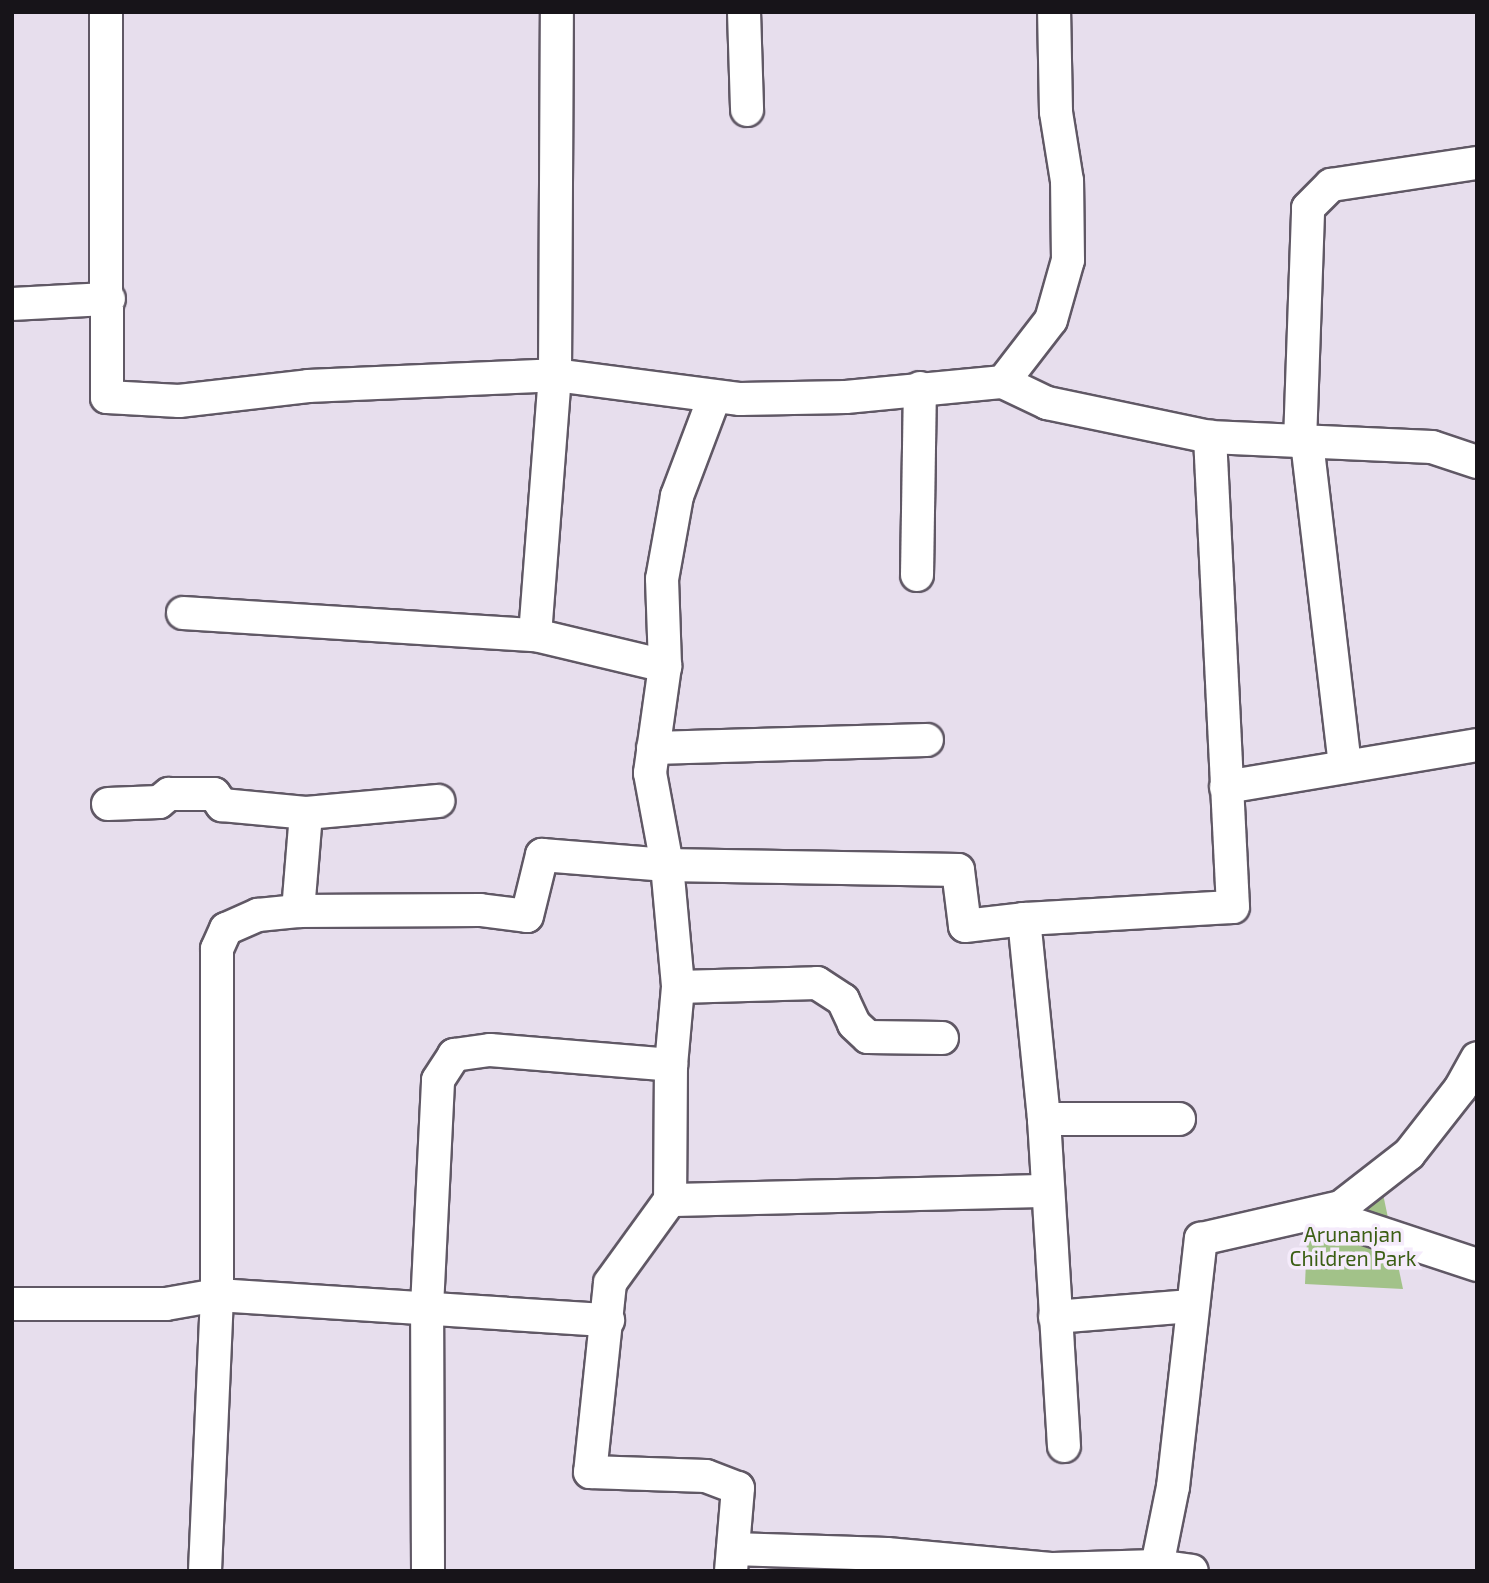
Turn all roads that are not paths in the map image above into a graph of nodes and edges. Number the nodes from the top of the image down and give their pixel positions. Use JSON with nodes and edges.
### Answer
{"nodes":[{"id":1,"x":106,"y":12,"type":"edge"},
{"id":2,"x":557,"y":12,"type":"edge"},
{"id":3,"x":744,"y":12,"type":"edge"},
{"id":4,"x":1055,"y":12,"type":"edge"},
{"id":5,"x":747,"y":110,"type":"dead end"},
{"id":6,"x":1477,"y":163,"type":"edge"},
{"id":7,"x":108,"y":299,"type":"junction"},
{"id":8,"x":12,"y":304,"type":"edge"},
{"id":9,"x":555,"y":375,"type":"junction"},
{"id":10,"x":1003,"y":382,"type":"junction"},
{"id":11,"x":920,"y":388,"type":"junction"},
{"id":12,"x":714,"y":398,"type":"junction"},
{"id":13,"x":1210,"y":436,"type":"junction"},
{"id":14,"x":1303,"y":442,"type":"junction"},
{"id":15,"x":1477,"y":462,"type":"edge"},
{"id":16,"x":917,"y":575,"type":"dead end"},
{"id":17,"x":183,"y":613,"type":"dead end"},
{"id":18,"x":535,"y":635,"type":"junction"},
{"id":19,"x":665,"y":666,"type":"junction"},
{"id":20,"x":927,"y":740,"type":"dead end"},
{"id":21,"x":1477,"y":745,"type":"edge"},
{"id":22,"x":653,"y":748,"type":"junction"},
{"id":23,"x":1345,"y":765,"type":"junction"},
{"id":24,"x":1226,"y":787,"type":"junction"},
{"id":25,"x":438,"y":801,"type":"dead end"},
{"id":26,"x":108,"y":804,"type":"dead end"},
{"id":27,"x":306,"y":813,"type":"junction"},
{"id":28,"x":667,"y":865,"type":"junction"},
{"id":29,"x":298,"y":911,"type":"junction"},
{"id":30,"x":1024,"y":919,"type":"junction"},
{"id":31,"x":678,"y":987,"type":"junction"},
{"id":32,"x":942,"y":1038,"type":"dead end"},
{"id":33,"x":1477,"y":1058,"type":"edge"},
{"id":34,"x":671,"y":1065,"type":"junction"},
{"id":35,"x":1044,"y":1119,"type":"junction"},
{"id":36,"x":1179,"y":1119,"type":"dead end"},
{"id":37,"x":1046,"y":1191,"type":"junction"},
{"id":38,"x":670,"y":1200,"type":"junction"},
{"id":39,"x":1320,"y":1213,"type":"junction"},
{"id":40,"x":1477,"y":1265,"type":"edge"},
{"id":41,"x":217,"y":1295,"type":"junction"},
{"id":42,"x":12,"y":1304,"type":"edge"},
{"id":43,"x":1191,"y":1306,"type":"junction"},
{"id":44,"x":427,"y":1307,"type":"junction"},
{"id":45,"x":1055,"y":1317,"type":"junction"},
{"id":46,"x":608,"y":1320,"type":"junction"},
{"id":47,"x":1065,"y":1446,"type":"dead end"},
{"id":48,"x":732,"y":1560,"type":"edge"},
{"id":49,"x":1157,"y":1568,"type":"edge"},
{"id":50,"x":205,"y":1571,"type":"edge"},
{"id":51,"x":428,"y":1571,"type":"edge"},
{"id":52,"x":1192,"y":1571,"type":"edge"}],
"edges":[{"from":1,"to":7,"type":"street"},
{"from":2,"to":9,"type":"street"},
{"from":3,"to":5,"type":"street"},
{"from":4,"to":10,"type":"street"},
{"from":6,"to":14,"type":"street"},
{"from":7,"to":8,"type":"street"},
{"from":7,"to":9,"type":"street"},
{"from":9,"to":12,"type":"street"},
{"from":9,"to":18,"type":"street"},
{"from":10,"to":11,"type":"street"},
{"from":10,"to":13,"type":"street"},
{"from":11,"to":12,"type":"street"},
{"from":11,"to":16,"type":"street"},
{"from":12,"to":19,"type":"street"},
{"from":13,"to":14,"type":"street"},
{"from":13,"to":24,"type":"street"},
{"from":14,"to":15,"type":"street"},
{"from":14,"to":23,"type":"street"},
{"from":17,"to":18,"type":"street"},
{"from":18,"to":19,"type":"street"},
{"from":19,"to":22,"type":"street"},
{"from":20,"to":22,"type":"street"},
{"from":21,"to":23,"type":"street"},
{"from":22,"to":28,"type":"street"},
{"from":23,"to":24,"type":"street"},
{"from":24,"to":30,"type":"street"},
{"from":25,"to":27,"type":"street"},
{"from":26,"to":27,"type":"street"},
{"from":27,"to":29,"type":"street"},
{"from":28,"to":29,"type":"street"},
{"from":28,"to":30,"type":"street"},
{"from":28,"to":31,"type":"street"},
{"from":29,"to":41,"type":"street"},
{"from":30,"to":35,"type":"street"},
{"from":31,"to":32,"type":"street"},
{"from":31,"to":34,"type":"street"},
{"from":33,"to":39,"type":"street"},
{"from":34,"to":38,"type":"street"},
{"from":34,"to":44,"type":"street"},
{"from":35,"to":36,"type":"street"},
{"from":35,"to":37,"type":"street"},
{"from":37,"to":38,"type":"street"},
{"from":37,"to":45,"type":"street"},
{"from":38,"to":46,"type":"street"},
{"from":39,"to":40,"type":"street"},
{"from":39,"to":43,"type":"street"},
{"from":41,"to":42,"type":"street"},
{"from":41,"to":44,"type":"street"},
{"from":41,"to":50,"type":"street"},
{"from":43,"to":45,"type":"street"},
{"from":43,"to":49,"type":"street"},
{"from":44,"to":46,"type":"street"},
{"from":44,"to":51,"type":"street"},
{"from":45,"to":47,"type":"street"},
{"from":46,"to":48,"type":"street"},
{"from":48,"to":49,"type":"street"},
{"from":49,"to":52,"type":"street"}]}
